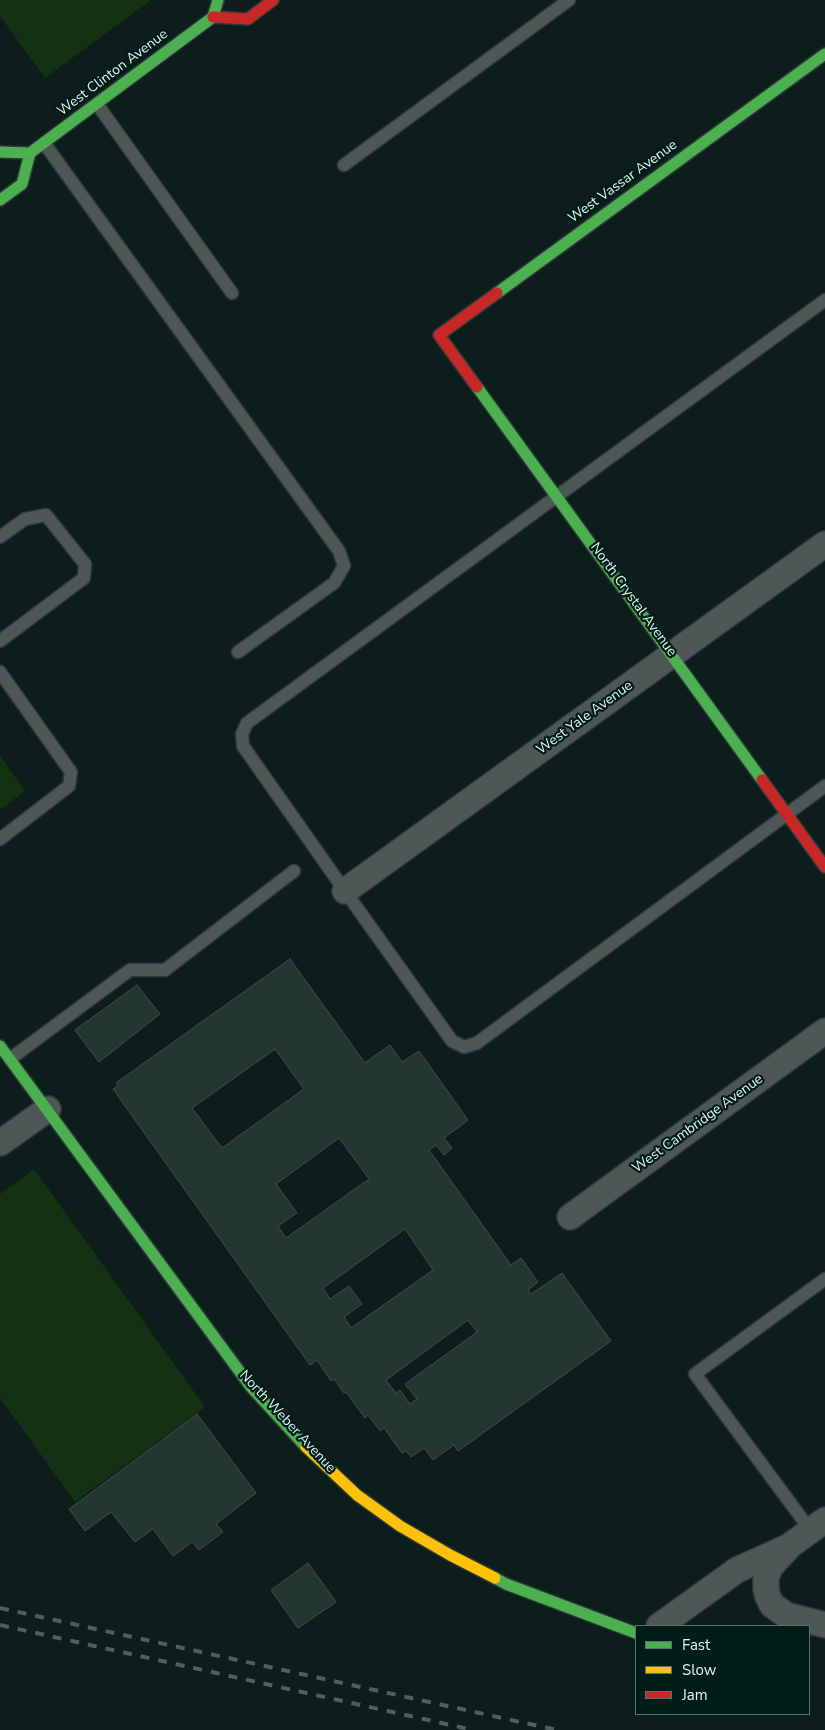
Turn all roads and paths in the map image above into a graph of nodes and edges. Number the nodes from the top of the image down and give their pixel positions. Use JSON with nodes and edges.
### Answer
{"nodes":[{"id":1,"x":273,"y":0,"type":"edge"},
{"id":2,"x":569,"y":0,"type":"edge"},
{"id":3,"x":211,"y":6,"type":"edge"},
{"id":4,"x":825,"y":54,"type":"edge"},
{"id":5,"x":97,"y":104,"type":"junction"},
{"id":6,"x":44,"y":143,"type":"junction"},
{"id":7,"x":0,"y":152,"type":"edge"},
{"id":8,"x":30,"y":153,"type":"junction"},
{"id":9,"x":344,"y":165,"type":"dead end"},
{"id":10,"x":0,"y":200,"type":"edge"},
{"id":11,"x":232,"y":293,"type":"dead end"},
{"id":12,"x":825,"y":300,"type":"edge"},
{"id":13,"x":439,"y":335,"type":"joint"},
{"id":14,"x":557,"y":496,"type":"junction"},
{"id":15,"x":0,"y":537,"type":"edge"},
{"id":16,"x":825,"y":544,"type":"edge"},
{"id":17,"x":0,"y":641,"type":"edge"},
{"id":18,"x":238,"y":652,"type":"dead end"},
{"id":19,"x":672,"y":655,"type":"junction"},
{"id":20,"x":0,"y":672,"type":"edge"},
{"id":21,"x":825,"y":786,"type":"edge"},
{"id":22,"x":787,"y":814,"type":"junction"},
{"id":23,"x":0,"y":839,"type":"edge"},
{"id":24,"x":825,"y":867,"type":"edge"},
{"id":25,"x":294,"y":871,"type":"dead end"},
{"id":26,"x":345,"y":891,"type":"junction"},
{"id":27,"x":825,"y":1030,"type":"edge"},
{"id":28,"x":0,"y":1046,"type":"edge"},
{"id":29,"x":10,"y":1059,"type":"junction"},
{"id":30,"x":48,"y":1109,"type":"junction"},
{"id":31,"x":0,"y":1143,"type":"edge"},
{"id":32,"x":570,"y":1217,"type":"dead end"},
{"id":33,"x":825,"y":1279,"type":"edge"},
{"id":34,"x":818,"y":1526,"type":"edge"},
{"id":35,"x":788,"y":1547,"type":"junction"},
{"id":36,"x":825,"y":1624,"type":"edge"},
{"id":37,"x":660,"y":1625,"type":"edge"},
{"id":38,"x":635,"y":1633,"type":"edge"}],
"edges":[{"from":1,"to":3,"type":"main road","name":"West Clinton Avenue"},
{"from":2,"to":9,"type":"lane"},
{"from":3,"to":5,"type":"main road","name":"West Clinton Avenue"},
{"from":4,"to":13,"type":"main road","name":"West Vassar Avenue"},
{"from":5,"to":6,"type":"main road","name":"West Clinton Avenue"},
{"from":5,"to":11,"type":"lane"},
{"from":6,"to":8,"type":"main road","name":"West Clinton Avenue"},
{"from":6,"to":18,"type":"lane"},
{"from":7,"to":8,"type":"main road"},
{"from":8,"to":10,"type":"main road"},
{"from":12,"to":14,"type":"lane"},
{"from":13,"to":14,"type":"main road","name":"North Crystal Avenue"},
{"from":14,"to":19,"type":"main road","name":"North Crystal Avenue"},
{"from":14,"to":26,"type":"lane"},
{"from":15,"to":17,"type":"lane"},
{"from":16,"to":19,"type":"street","name":"West Yale Avenue"},
{"from":19,"to":22,"type":"main road","name":"North Crystal Avenue"},
{"from":19,"to":26,"type":"street","name":"West Yale Avenue"},
{"from":20,"to":23,"type":"lane"},
{"from":21,"to":22,"type":"lane"},
{"from":22,"to":24,"type":"main road","name":"North Crystal Avenue"},
{"from":22,"to":26,"type":"lane"},
{"from":25,"to":29,"type":"lane"},
{"from":27,"to":32,"type":"street","name":"West Cambridge Avenue"},
{"from":28,"to":29,"type":"main road","name":"North Weber Avenue"},
{"from":29,"to":30,"type":"main road","name":"North Weber Avenue"},
{"from":30,"to":31,"type":"street"},
{"from":30,"to":38,"type":"main road","name":"North Weber Avenue"},
{"from":33,"to":34,"type":"lane"},
{"from":34,"to":35,"type":"street"},
{"from":35,"to":36,"type":"street"},
{"from":35,"to":37,"type":"street"}]}
